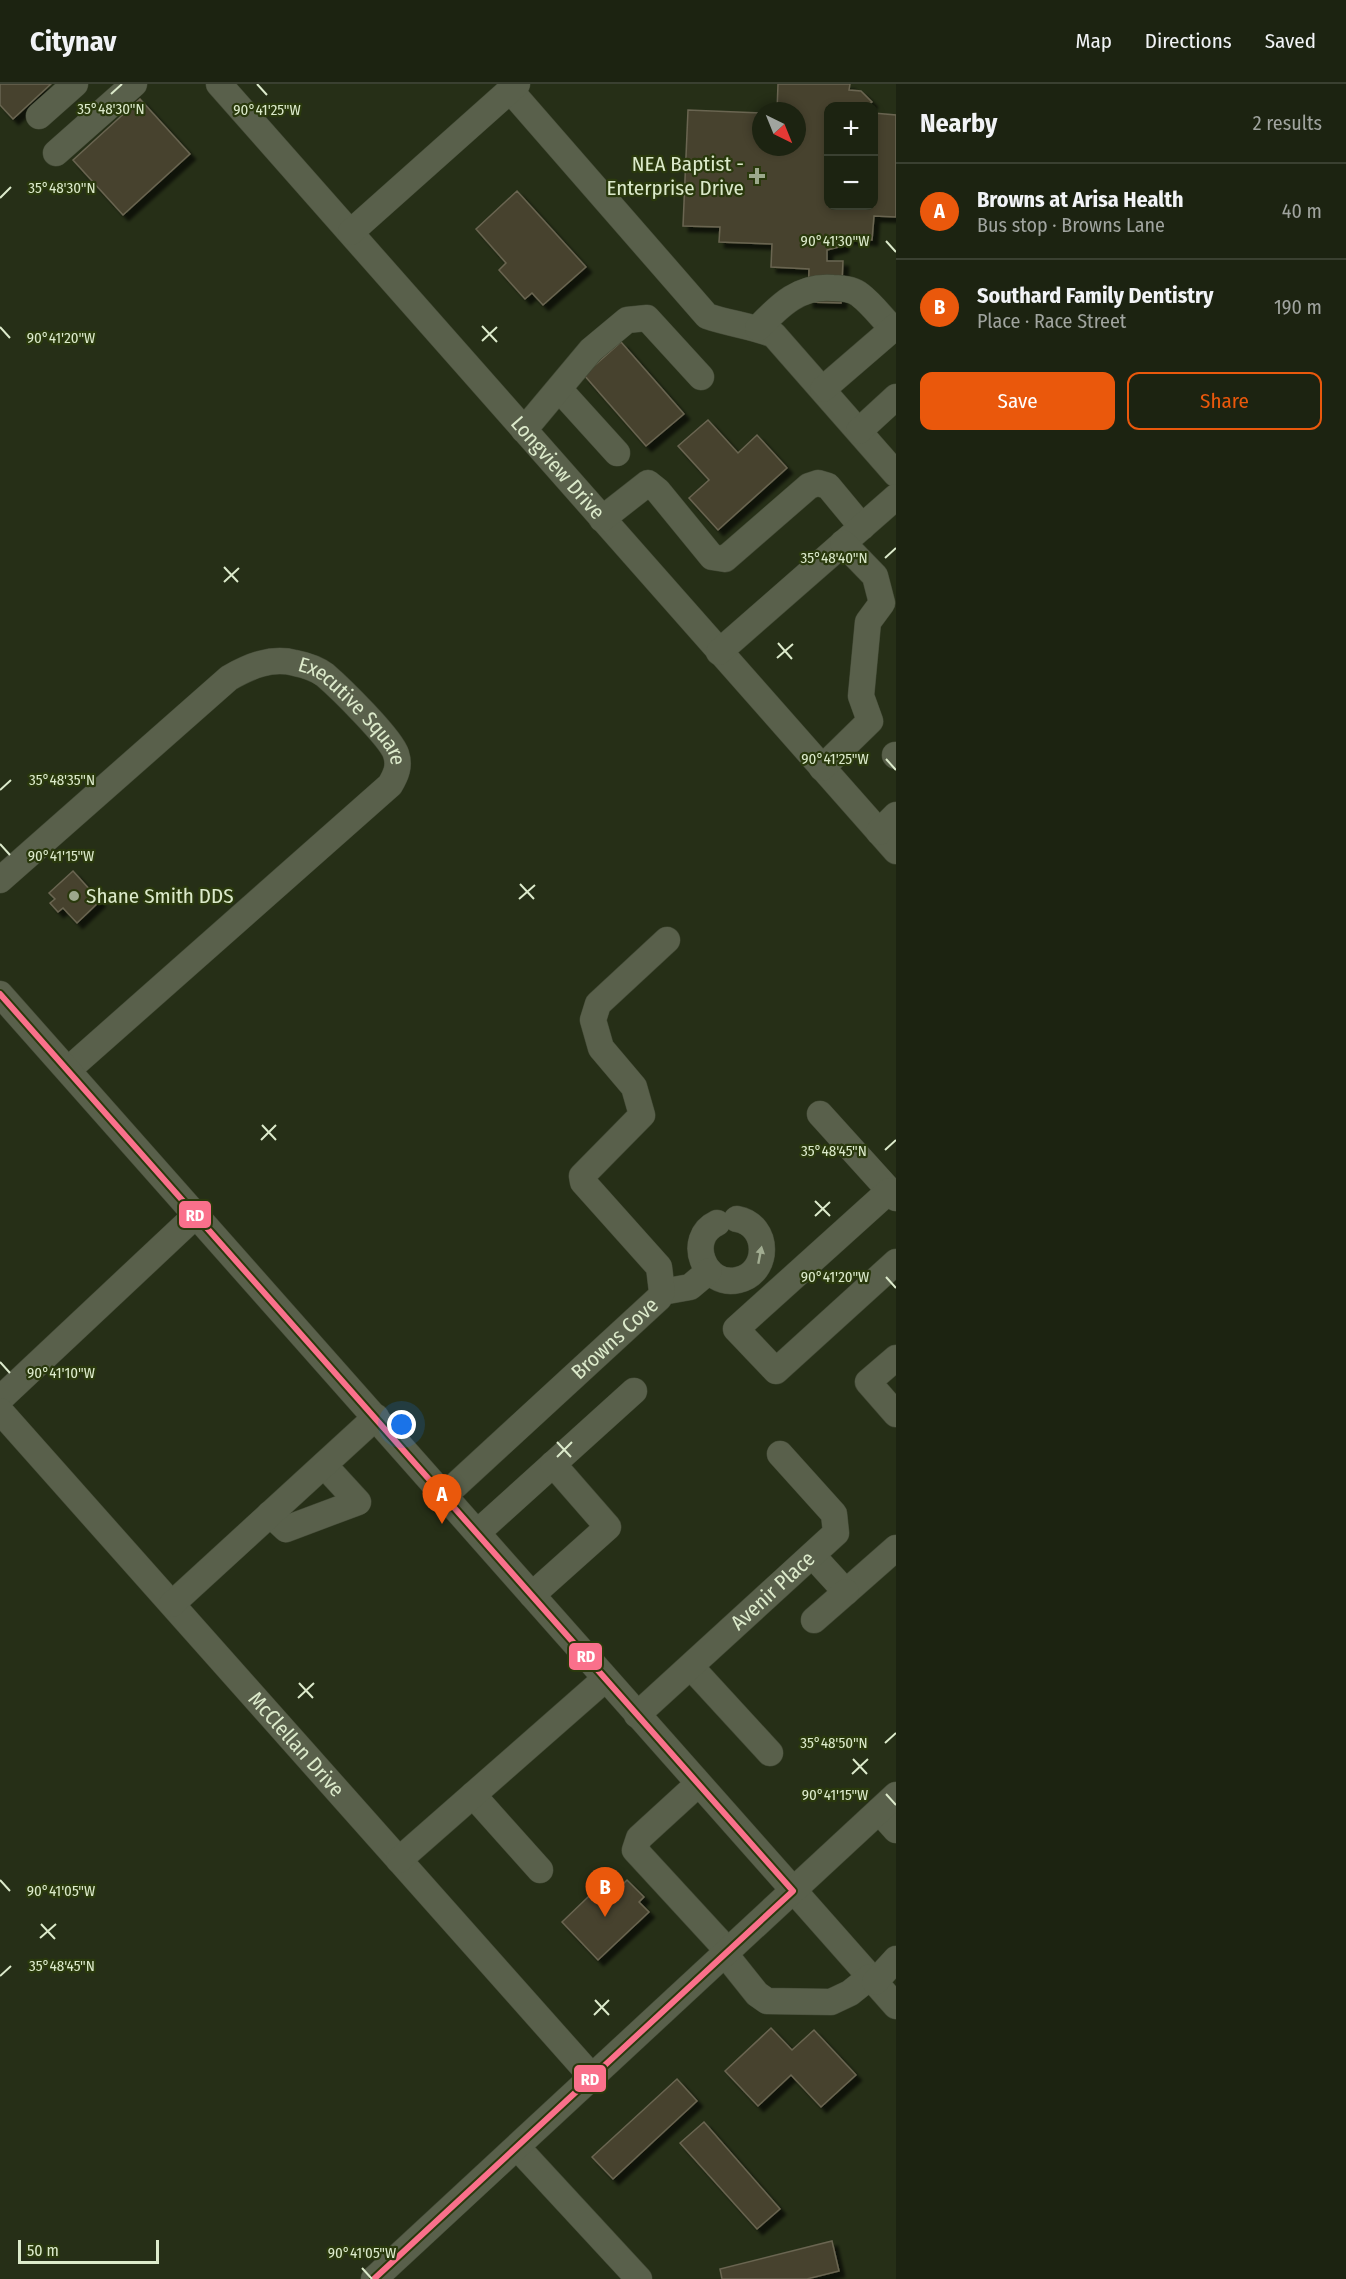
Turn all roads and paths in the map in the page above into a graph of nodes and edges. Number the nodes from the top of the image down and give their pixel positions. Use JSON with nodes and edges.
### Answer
{"nodes":[{"id":1,"x":75,"y":84,"type":"edge"},
{"id":2,"x":134,"y":84,"type":"edge"},
{"id":3,"x":219,"y":84,"type":"edge"},
{"id":4,"x":514,"y":87,"type":"edge"},
{"id":5,"x":39,"y":116,"type":"dead end"},
{"id":6,"x":56,"y":153,"type":"dead end"},
{"id":7,"x":351,"y":231,"type":"junction"},
{"id":8,"x":894,"y":327,"type":"edge"},
{"id":9,"x":758,"y":328,"type":"junction"},
{"id":10,"x":701,"y":377,"type":"dead end"},
{"id":11,"x":559,"y":389,"type":"junction"},
{"id":12,"x":823,"y":389,"type":"junction"},
{"id":13,"x":896,"y":398,"type":"edge"},
{"id":14,"x":524,"y":430,"type":"junction"},
{"id":15,"x":859,"y":431,"type":"junction"},
{"id":16,"x":617,"y":453,"type":"dead end"},
{"id":17,"x":896,"y":474,"type":"edge"},
{"id":18,"x":896,"y":497,"type":"edge"},
{"id":19,"x":602,"y":519,"type":"junction"},
{"id":20,"x":852,"y":535,"type":"junction"},
{"id":21,"x":719,"y":652,"type":"junction"},
{"id":22,"x":822,"y":768,"type":"junction"},
{"id":23,"x":887,"y":824,"type":"edge"},
{"id":24,"x":896,"y":851,"type":"edge"},
{"id":25,"x":0,"y":880,"type":"edge"},
{"id":26,"x":668,"y":940,"type":"dead end"},
{"id":27,"x":0,"y":994,"type":"edge"},
{"id":28,"x":69,"y":1070,"type":"junction"},
{"id":29,"x":820,"y":1114,"type":"dead end"},
{"id":30,"x":892,"y":1194,"type":"edge"},
{"id":31,"x":197,"y":1214,"type":"junction"},
{"id":32,"x":896,"y":1262,"type":"edge"},
{"id":33,"x":709,"y":1271,"type":"junction"},
{"id":34,"x":746,"y":1278,"type":"junction"},
{"id":35,"x":662,"y":1292,"type":"junction"},
{"id":36,"x":767,"y":1301,"type":"junction"},
{"id":37,"x":896,"y":1358,"type":"edge"},
{"id":38,"x":634,"y":1391,"type":"dead end"},
{"id":39,"x":0,"y":1399,"type":"edge"},
{"id":40,"x":0,"y":1411,"type":"edge"},
{"id":41,"x":896,"y":1414,"type":"edge"},
{"id":42,"x":376,"y":1417,"type":"junction"},
{"id":43,"x":780,"y":1454,"type":"dead end"},
{"id":44,"x":324,"y":1464,"type":"junction"},
{"id":45,"x":553,"y":1464,"type":"junction"},
{"id":46,"x":445,"y":1495,"type":"junction"},
{"id":47,"x":270,"y":1514,"type":"junction"},
{"id":48,"x":478,"y":1532,"type":"junction"},
{"id":49,"x":896,"y":1548,"type":"edge"},
{"id":50,"x":813,"y":1556,"type":"junction"},
{"id":51,"x":846,"y":1592,"type":"junction"},
{"id":52,"x":532,"y":1595,"type":"junction"},
{"id":53,"x":172,"y":1604,"type":"junction"},
{"id":54,"x":814,"y":1620,"type":"dead end"},
{"id":55,"x":691,"y":1667,"type":"junction"},
{"id":56,"x":605,"y":1679,"type":"junction"},
{"id":57,"x":637,"y":1715,"type":"junction"},
{"id":58,"x":770,"y":1753,"type":"dead end"},
{"id":59,"x":698,"y":1784,"type":"junction"},
{"id":60,"x":473,"y":1795,"type":"junction"},
{"id":61,"x":887,"y":1803,"type":"edge"},
{"id":62,"x":896,"y":1830,"type":"edge"},
{"id":63,"x":399,"y":1860,"type":"junction"},
{"id":64,"x":540,"y":1870,"type":"dead end"},
{"id":65,"x":793,"y":1891,"type":"junction"},
{"id":66,"x":727,"y":1952,"type":"junction"},
{"id":67,"x":896,"y":1959,"type":"edge"},
{"id":68,"x":872,"y":1980,"type":"junction"},
{"id":69,"x":896,"y":2006,"type":"edge"},
{"id":70,"x":592,"y":2077,"type":"junction"},
{"id":71,"x":517,"y":2147,"type":"junction"},
{"id":72,"x":374,"y":2279,"type":"edge"},
{"id":73,"x":639,"y":2279,"type":"edge"}],
"edges":[{"from":1,"to":5,"type":"street"},
{"from":2,"to":6,"type":"street"},
{"from":3,"to":7,"type":"street","name":"Longview Drive"},
{"from":4,"to":7,"type":"street"},
{"from":4,"to":9,"type":"street"},
{"from":7,"to":14,"type":"street","name":"Longview Drive"},
{"from":8,"to":9,"type":"street"},
{"from":8,"to":12,"type":"street"},
{"from":9,"to":12,"type":"street"},
{"from":10,"to":11,"type":"street"},
{"from":11,"to":14,"type":"street"},
{"from":11,"to":16,"type":"street"},
{"from":12,"to":15,"type":"street"},
{"from":13,"to":15,"type":"street"},
{"from":14,"to":19,"type":"street","name":"Longview Drive"},
{"from":15,"to":17,"type":"street"},
{"from":18,"to":20,"type":"street"},
{"from":19,"to":20,"type":"street"},
{"from":19,"to":21,"type":"street","name":"Longview Drive"},
{"from":20,"to":21,"type":"street"},
{"from":20,"to":22,"type":"street"},
{"from":21,"to":22,"type":"street","name":"Longview Drive"},
{"from":22,"to":23,"type":"street","name":"Longview Drive"},
{"from":23,"to":24,"type":"street","name":"Longview Drive"},
{"from":25,"to":28,"type":"street","name":"Executive Square"},
{"from":26,"to":35,"type":"street","name":"Browns Cove"},
{"from":27,"to":28,"type":"street"},
{"from":28,"to":31,"type":"street"},
{"from":29,"to":30,"type":"street"},
{"from":30,"to":36,"type":"street"},
{"from":31,"to":39,"type":"street"},
{"from":31,"to":42,"type":"street"},
{"from":32,"to":36,"type":"street"},
{"from":33,"to":34,"type":"street"},
{"from":34,"to":33,"type":"street","one_way":true},
{"from":33,"to":35,"type":"street"},
{"from":34,"to":36,"type":"street"},
{"from":35,"to":46,"type":"street","name":"Browns Cove"},
{"from":37,"to":41,"type":"street"},
{"from":38,"to":45,"type":"street"},
{"from":40,"to":53,"type":"street","name":"McClellan Drive"},
{"from":42,"to":44,"type":"street"},
{"from":42,"to":46,"type":"street"},
{"from":43,"to":50,"type":"street","name":"Avenir Place"},
{"from":44,"to":47,"type":"street"},
{"from":44,"to":47,"type":"street"},
{"from":45,"to":48,"type":"street"},
{"from":45,"to":52,"type":"street"},
{"from":46,"to":48,"type":"street"},
{"from":47,"to":53,"type":"street"},
{"from":48,"to":52,"type":"street"},
{"from":49,"to":51,"type":"street"},
{"from":50,"to":51,"type":"street"},
{"from":50,"to":55,"type":"street","name":"Avenir Place"},
{"from":51,"to":54,"type":"street"},
{"from":52,"to":56,"type":"street"},
{"from":53,"to":63,"type":"street","name":"McClellan Drive"},
{"from":55,"to":57,"type":"street","name":"Avenir Place"},
{"from":55,"to":58,"type":"street"},
{"from":56,"to":57,"type":"street"},
{"from":56,"to":60,"type":"street"},
{"from":57,"to":59,"type":"street"},
{"from":59,"to":65,"type":"street"},
{"from":59,"to":66,"type":"street"},
{"from":60,"to":63,"type":"street"},
{"from":60,"to":64,"type":"street"},
{"from":61,"to":62,"type":"street"},
{"from":61,"to":65,"type":"street"},
{"from":63,"to":70,"type":"street","name":"McClellan Drive"},
{"from":65,"to":66,"type":"street"},
{"from":65,"to":68,"type":"street"},
{"from":66,"to":68,"type":"street"},
{"from":66,"to":70,"type":"street"},
{"from":67,"to":68,"type":"street"},
{"from":68,"to":69,"type":"street"},
{"from":70,"to":71,"type":"street"},
{"from":71,"to":72,"type":"street"},
{"from":71,"to":73,"type":"street"}]}
